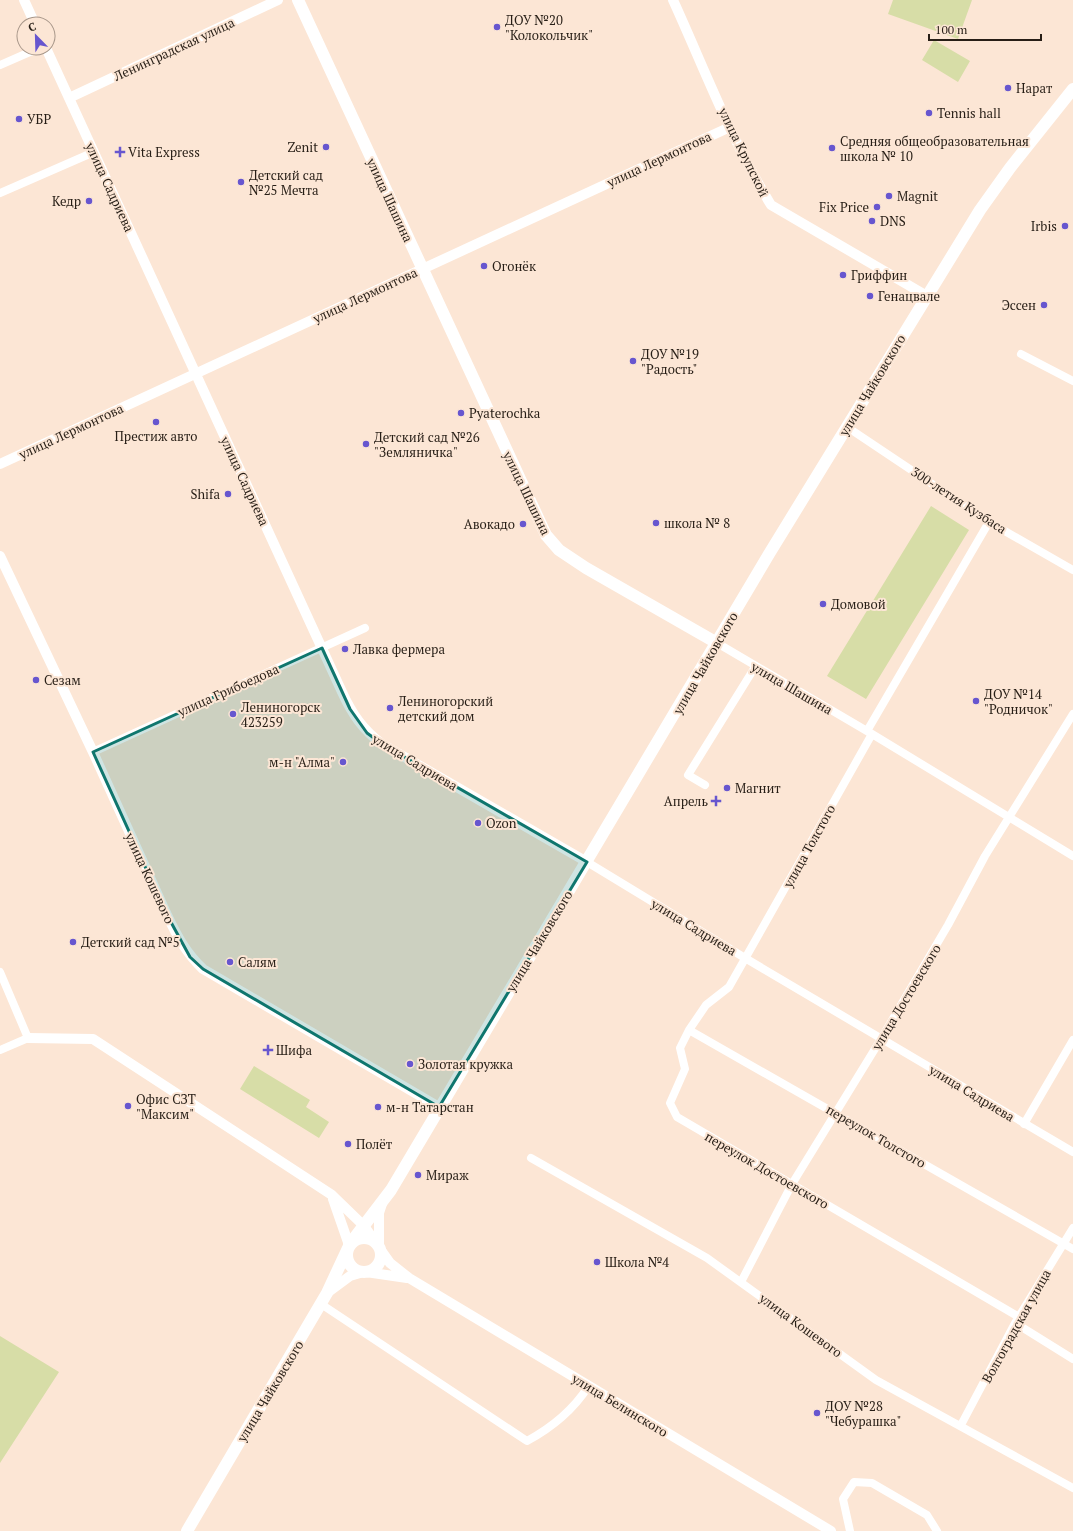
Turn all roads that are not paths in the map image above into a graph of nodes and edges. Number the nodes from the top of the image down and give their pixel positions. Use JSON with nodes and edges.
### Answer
{"nodes":[{"id":1,"x":24,"y":0,"type":"edge"},
{"id":2,"x":278,"y":0,"type":"edge"},
{"id":3,"x":298,"y":0,"type":"edge"},
{"id":4,"x":673,"y":0,"type":"edge"},
{"id":5,"x":31,"y":16,"type":"edge"},
{"id":6,"x":21,"y":56,"type":"edge"},
{"id":7,"x":50,"y":56,"type":"edge"},
{"id":8,"x":0,"y":65,"type":"edge"},
{"id":9,"x":1073,"y":89,"type":"edge"},
{"id":10,"x":69,"y":98,"type":"junction"},
{"id":11,"x":730,"y":127,"type":"junction"},
{"id":12,"x":94,"y":152,"type":"junction"},
{"id":13,"x":0,"y":193,"type":"edge"},
{"id":14,"x":422,"y":268,"type":"junction"},
{"id":15,"x":927,"y":296,"type":"junction"},
{"id":16,"x":1021,"y":354,"type":"dead end"},
{"id":17,"x":196,"y":373,"type":"junction"},
{"id":18,"x":1073,"y":381,"type":"edge"},
{"id":19,"x":847,"y":427,"type":"junction"},
{"id":20,"x":0,"y":464,"type":"edge"},
{"id":21,"x":989,"y":522,"type":"junction"},
{"id":22,"x":0,"y":556,"type":"edge"},
{"id":23,"x":1073,"y":570,"type":"edge"},
{"id":24,"x":364,"y":628,"type":"dead end"},
{"id":25,"x":717,"y":643,"type":"junction"},
{"id":26,"x":322,"y":648,"type":"junction"},
{"id":27,"x":755,"y":666,"type":"junction"},
{"id":28,"x":1073,"y":714,"type":"edge"},
{"id":29,"x":869,"y":732,"type":"junction"},
{"id":30,"x":93,"y":752,"type":"junction"},
{"id":31,"x":705,"y":785,"type":"dead end"},
{"id":32,"x":1009,"y":818,"type":"junction"},
{"id":33,"x":1073,"y":856,"type":"edge"},
{"id":34,"x":588,"y":862,"type":"junction"},
{"id":35,"x":745,"y":958,"type":"junction"},
{"id":36,"x":0,"y":972,"type":"edge"},
{"id":37,"x":689,"y":1030,"type":"junction"},
{"id":38,"x":28,"y":1038,"type":"junction"},
{"id":39,"x":881,"y":1039,"type":"junction"},
{"id":40,"x":1073,"y":1040,"type":"edge"},
{"id":41,"x":0,"y":1050,"type":"edge"},
{"id":42,"x":439,"y":1107,"type":"junction"},
{"id":43,"x":835,"y":1112,"type":"junction"},
{"id":44,"x":1024,"y":1124,"type":"junction"},
{"id":45,"x":1073,"y":1152,"type":"edge"},
{"id":46,"x":531,"y":1158,"type":"dead end"},
{"id":47,"x":792,"y":1184,"type":"junction"},
{"id":48,"x":332,"y":1195,"type":"junction"},
{"id":49,"x":382,"y":1204,"type":"junction"},
{"id":50,"x":364,"y":1226,"type":"junction"},
{"id":51,"x":1073,"y":1228,"type":"edge"},
{"id":52,"x":1064,"y":1243,"type":"junction"},
{"id":53,"x":348,"y":1246,"type":"junction"},
{"id":54,"x":380,"y":1248,"type":"junction"},
{"id":55,"x":1073,"y":1249,"type":"edge"},
{"id":56,"x":363,"y":1272,"type":"junction"},
{"id":57,"x":409,"y":1278,"type":"junction"},
{"id":58,"x":742,"y":1282,"type":"junction"},
{"id":59,"x":324,"y":1299,"type":"junction"},
{"id":60,"x":1016,"y":1320,"type":"junction"},
{"id":61,"x":1073,"y":1359,"type":"edge"},
{"id":62,"x":588,"y":1387,"type":"junction"},
{"id":63,"x":961,"y":1425,"type":"junction"},
{"id":64,"x":1073,"y":1488,"type":"edge"},
{"id":65,"x":187,"y":1531,"type":"edge"},
{"id":66,"x":831,"y":1531,"type":"edge"},
{"id":67,"x":850,"y":1531,"type":"edge"},
{"id":68,"x":937,"y":1531,"type":"edge"}],
"edges":[{"from":1,"to":5,"type":"street"},
{"from":2,"to":10,"type":"street","name":"Ленинградская улица"},
{"from":3,"to":14,"type":"main road","name":"улица Шашина"},
{"from":4,"to":11,"type":"street","name":"улица Крупской"},
{"from":6,"to":8,"type":"street"},
{"from":7,"to":10,"type":"street","name":"улица Садриева"},
{"from":9,"to":15,"type":"main road","name":"улица Чайковского"},
{"from":10,"to":12,"type":"street","name":"улица Садриева"},
{"from":11,"to":14,"type":"street","name":"улица Лермонтова"},
{"from":11,"to":15,"type":"street","name":"улица Крупской"},
{"from":12,"to":13,"type":"street"},
{"from":12,"to":17,"type":"street","name":"улица Садриева"},
{"from":14,"to":17,"type":"street","name":"улица Лермонтова"},
{"from":14,"to":25,"type":"main road","name":"улица Шашина"},
{"from":15,"to":19,"type":"main road","name":"улица Чайковского"},
{"from":16,"to":18,"type":"street"},
{"from":17,"to":20,"type":"street","name":"улица Лермонтова"},
{"from":17,"to":26,"type":"street","name":"улица Садриева"},
{"from":19,"to":21,"type":"street","name":"300-летия Кузбаса"},
{"from":19,"to":25,"type":"main road","name":"улица Чайковского"},
{"from":21,"to":23,"type":"street","name":"300-летия Кузбаса"},
{"from":21,"to":29,"type":"street","name":"улица Толстого"},
{"from":22,"to":30,"type":"street","name":"улица Кошевого"},
{"from":24,"to":26,"type":"street","name":"улица Грибоедова"},
{"from":25,"to":27,"type":"street","name":"улица Шашина"},
{"from":25,"to":34,"type":"main road","name":"улица Чайковского"},
{"from":26,"to":30,"type":"street","name":"улица Грибоедова"},
{"from":26,"to":34,"type":"street","name":"улица Садриева"},
{"from":27,"to":29,"type":"street","name":"улица Шашина"},
{"from":27,"to":31,"type":"street"},
{"from":28,"to":32,"type":"street","name":"улица Достоевского"},
{"from":29,"to":32,"type":"street","name":"улица Шашина"},
{"from":29,"to":35,"type":"street","name":"улица Толстого"},
{"from":30,"to":42,"type":"street","name":"улица Кошевого"},
{"from":32,"to":33,"type":"street","name":"улица Шашина"},
{"from":32,"to":39,"type":"street","name":"улица Достоевского"},
{"from":34,"to":35,"type":"street","name":"улица Садриева"},
{"from":34,"to":42,"type":"main road","name":"улица Чайковского"},
{"from":35,"to":37,"type":"street","name":"переулок Достоевского"},
{"from":35,"to":39,"type":"street","name":"улица Садриева"},
{"from":36,"to":38,"type":"street"},
{"from":37,"to":43,"type":"street","name":"переулок Толстого"},
{"from":37,"to":47,"type":"street","name":"переулок Достоевского"},
{"from":38,"to":41,"type":"street"},
{"from":38,"to":48,"type":"street","name":"улица Белинского"},
{"from":39,"to":43,"type":"street","name":"улица Достоевского"},
{"from":39,"to":44,"type":"street","name":"улица Садриева"},
{"from":40,"to":44,"type":"street"},
{"from":42,"to":49,"type":"main road","name":"улица Чайковского"},
{"from":43,"to":47,"type":"street","name":"улица Достоевского"},
{"from":43,"to":52,"type":"street","name":"переулок Толстого"},
{"from":44,"to":45,"type":"street","name":"улица Садриева"},
{"from":46,"to":58,"type":"street","name":"улица Кошевого"},
{"from":47,"to":58,"type":"street","name":"улица Достоевского"},
{"from":47,"to":60,"type":"street","name":"переулок Достоевского"},
{"from":48,"to":50,"type":"street","name":"улица Белинского"},
{"from":48,"to":53,"type":"street"},
{"from":49,"to":50,"type":"main road","name":"улица Чайковского"},
{"from":49,"to":54,"type":"street"},
{"from":50,"to":53,"type":"main road","name":"улица Чайковского"},
{"from":50,"to":54,"type":"street","name":"улица Белинского"},
{"from":51,"to":52,"type":"street","name":"Волгоградская улица"},
{"from":52,"to":55,"type":"street","name":"переулок Толстого"},
{"from":52,"to":60,"type":"street","name":"Волгоградская улица"},
{"from":53,"to":54,"type":"main road"},
{"from":53,"to":56,"type":"main road"},
{"from":53,"to":59,"type":"main road","name":"улица Чайковского"},
{"from":54,"to":56,"type":"main road"},
{"from":54,"to":57,"type":"street","name":"улица Белинского"},
{"from":56,"to":57,"type":"street"},
{"from":56,"to":59,"type":"street"},
{"from":57,"to":62,"type":"street","name":"улица Белинского"},
{"from":58,"to":63,"type":"street","name":"улица Кошевого"},
{"from":59,"to":62,"type":"street"},
{"from":59,"to":65,"type":"main road","name":"улица Чайковского"},
{"from":60,"to":61,"type":"street","name":"переулок Достоевского"},
{"from":60,"to":63,"type":"street","name":"Волгоградская улица"},
{"from":62,"to":66,"type":"street","name":"улица Белинского"},
{"from":63,"to":64,"type":"street","name":"улица Кошевого"},
{"from":67,"to":68,"type":"street"}]}
